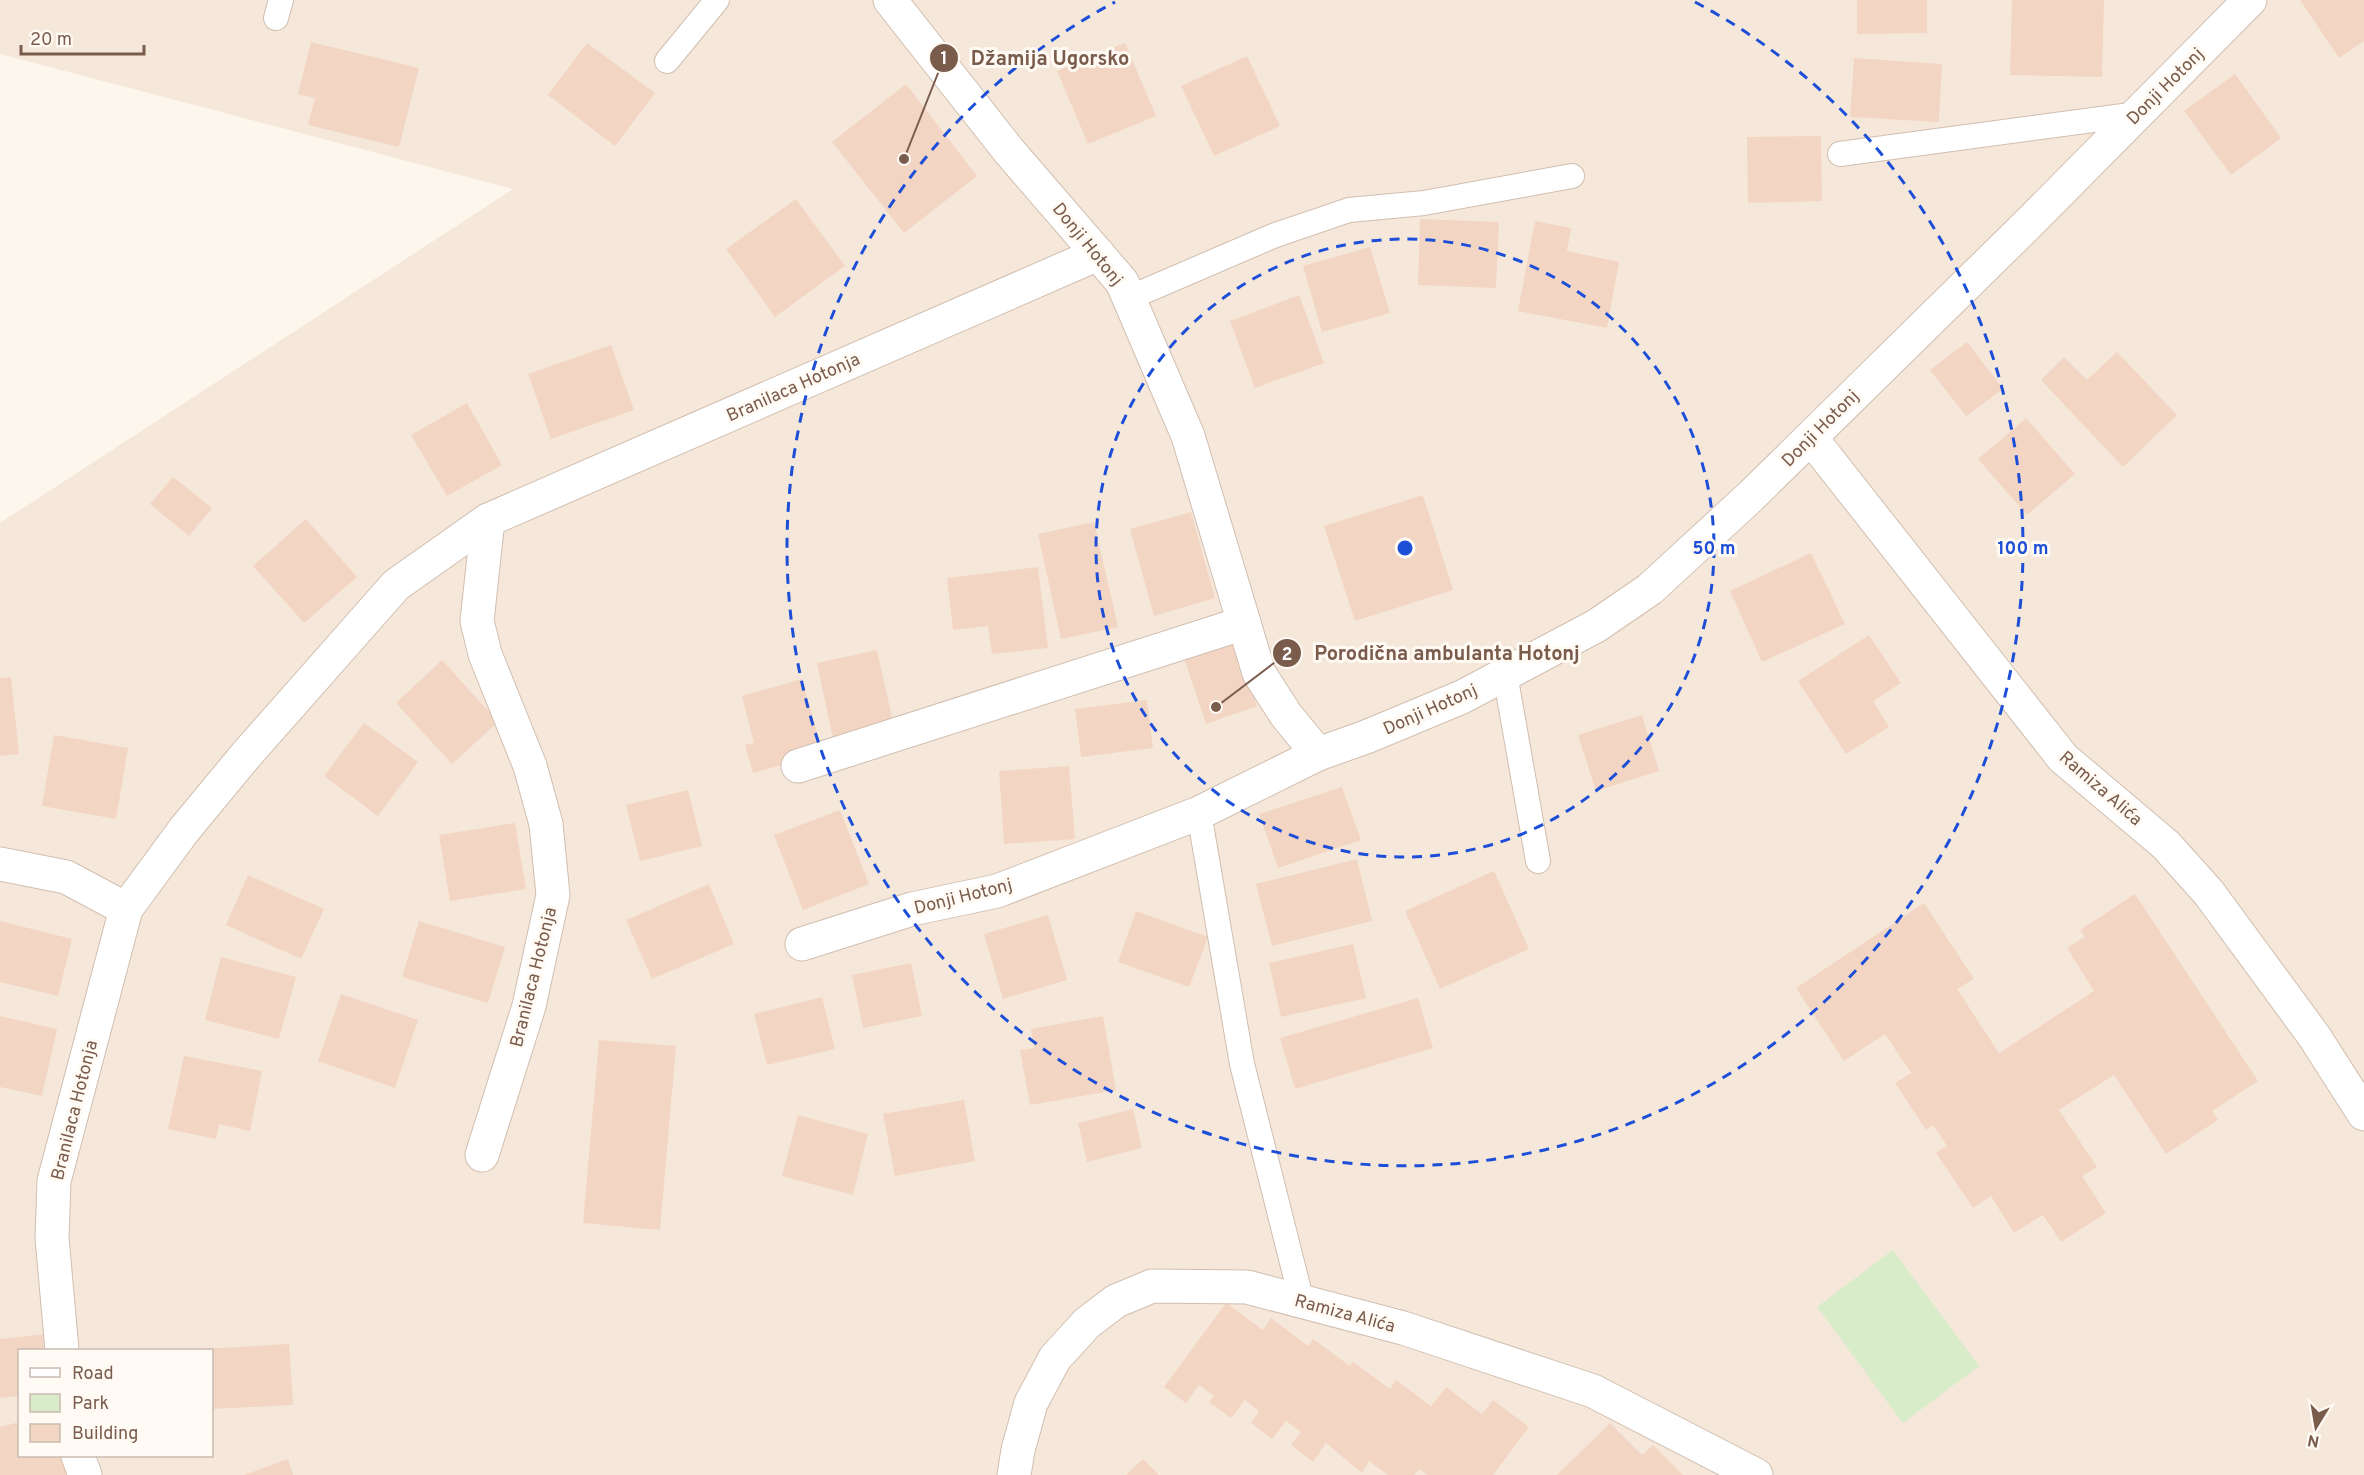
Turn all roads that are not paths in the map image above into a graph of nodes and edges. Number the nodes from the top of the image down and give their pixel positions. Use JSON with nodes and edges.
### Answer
{"nodes":[{"id":1,"x":717,"y":0,"type":"edge"},
{"id":2,"x":890,"y":0,"type":"edge"},
{"id":3,"x":2250,"y":0,"type":"edge"},
{"id":4,"x":667,"y":61,"type":"dead end"},
{"id":5,"x":2138,"y":114,"type":"junction"},
{"id":6,"x":1840,"y":153,"type":"dead end"},
{"id":7,"x":1572,"y":176,"type":"dead end"},
{"id":8,"x":1098,"y":254,"type":"junction"},
{"id":9,"x":1129,"y":298,"type":"junction"},
{"id":10,"x":1810,"y":438,"type":"junction"},
{"id":11,"x":488,"y":520,"type":"junction"},
{"id":12,"x":1244,"y":623,"type":"junction"},
{"id":13,"x":1505,"y":674,"type":"junction"},
{"id":14,"x":1318,"y":754,"type":"junction"},
{"id":15,"x":798,"y":766,"type":"dead end"},
{"id":16,"x":1199,"y":813,"type":"junction"},
{"id":17,"x":1538,"y":861,"type":"dead end"},
{"id":18,"x":0,"y":864,"type":"edge"},
{"id":19,"x":126,"y":909,"type":"junction"},
{"id":20,"x":802,"y":944,"type":"dead end"},
{"id":21,"x":2364,"y":1114,"type":"edge"},
{"id":22,"x":482,"y":1155,"type":"dead end"},
{"id":23,"x":1302,"y":1302,"type":"junction"},
{"id":24,"x":62,"y":1349,"type":"edge"},
{"id":25,"x":79,"y":1457,"type":"edge"},
{"id":26,"x":85,"y":1475,"type":"edge"},
{"id":27,"x":1014,"y":1475,"type":"edge"},
{"id":28,"x":1756,"y":1475,"type":"edge"}],
"edges":[{"from":1,"to":4,"type":"lane"},
{"from":2,"to":8,"type":"street","name":"Donji Hotonj"},
{"from":3,"to":5,"type":"street","name":"Donji Hotonj"},
{"from":5,"to":6,"type":"lane"},
{"from":5,"to":10,"type":"street","name":"Donji Hotonj"},
{"from":7,"to":9,"type":"lane"},
{"from":8,"to":9,"type":"street","name":"Donji Hotonj"},
{"from":8,"to":11,"type":"street","name":"Branilaca Hotonja"},
{"from":9,"to":12,"type":"street","name":"Donji Hotonj"},
{"from":10,"to":13,"type":"street","name":"Donji Hotonj"},
{"from":10,"to":21,"type":"street","name":"Ramiza Alića"},
{"from":11,"to":19,"type":"street","name":"Branilaca Hotonja"},
{"from":11,"to":22,"type":"street","name":"Branilaca Hotonja"},
{"from":12,"to":14,"type":"street","name":"Donji Hotonj"},
{"from":12,"to":15,"type":"street"},
{"from":13,"to":14,"type":"street","name":"Donji Hotonj"},
{"from":13,"to":17,"type":"lane"},
{"from":14,"to":16,"type":"street","name":"Donji Hotonj"},
{"from":16,"to":20,"type":"street","name":"Donji Hotonj"},
{"from":16,"to":23,"type":"lane"},
{"from":18,"to":19,"type":"street"},
{"from":19,"to":24,"type":"street","name":"Branilaca Hotonja"},
{"from":23,"to":27,"type":"street","name":"Ramiza Alića"},
{"from":23,"to":28,"type":"street","name":"Ramiza Alića"},
{"from":25,"to":26,"type":"street"}]}
